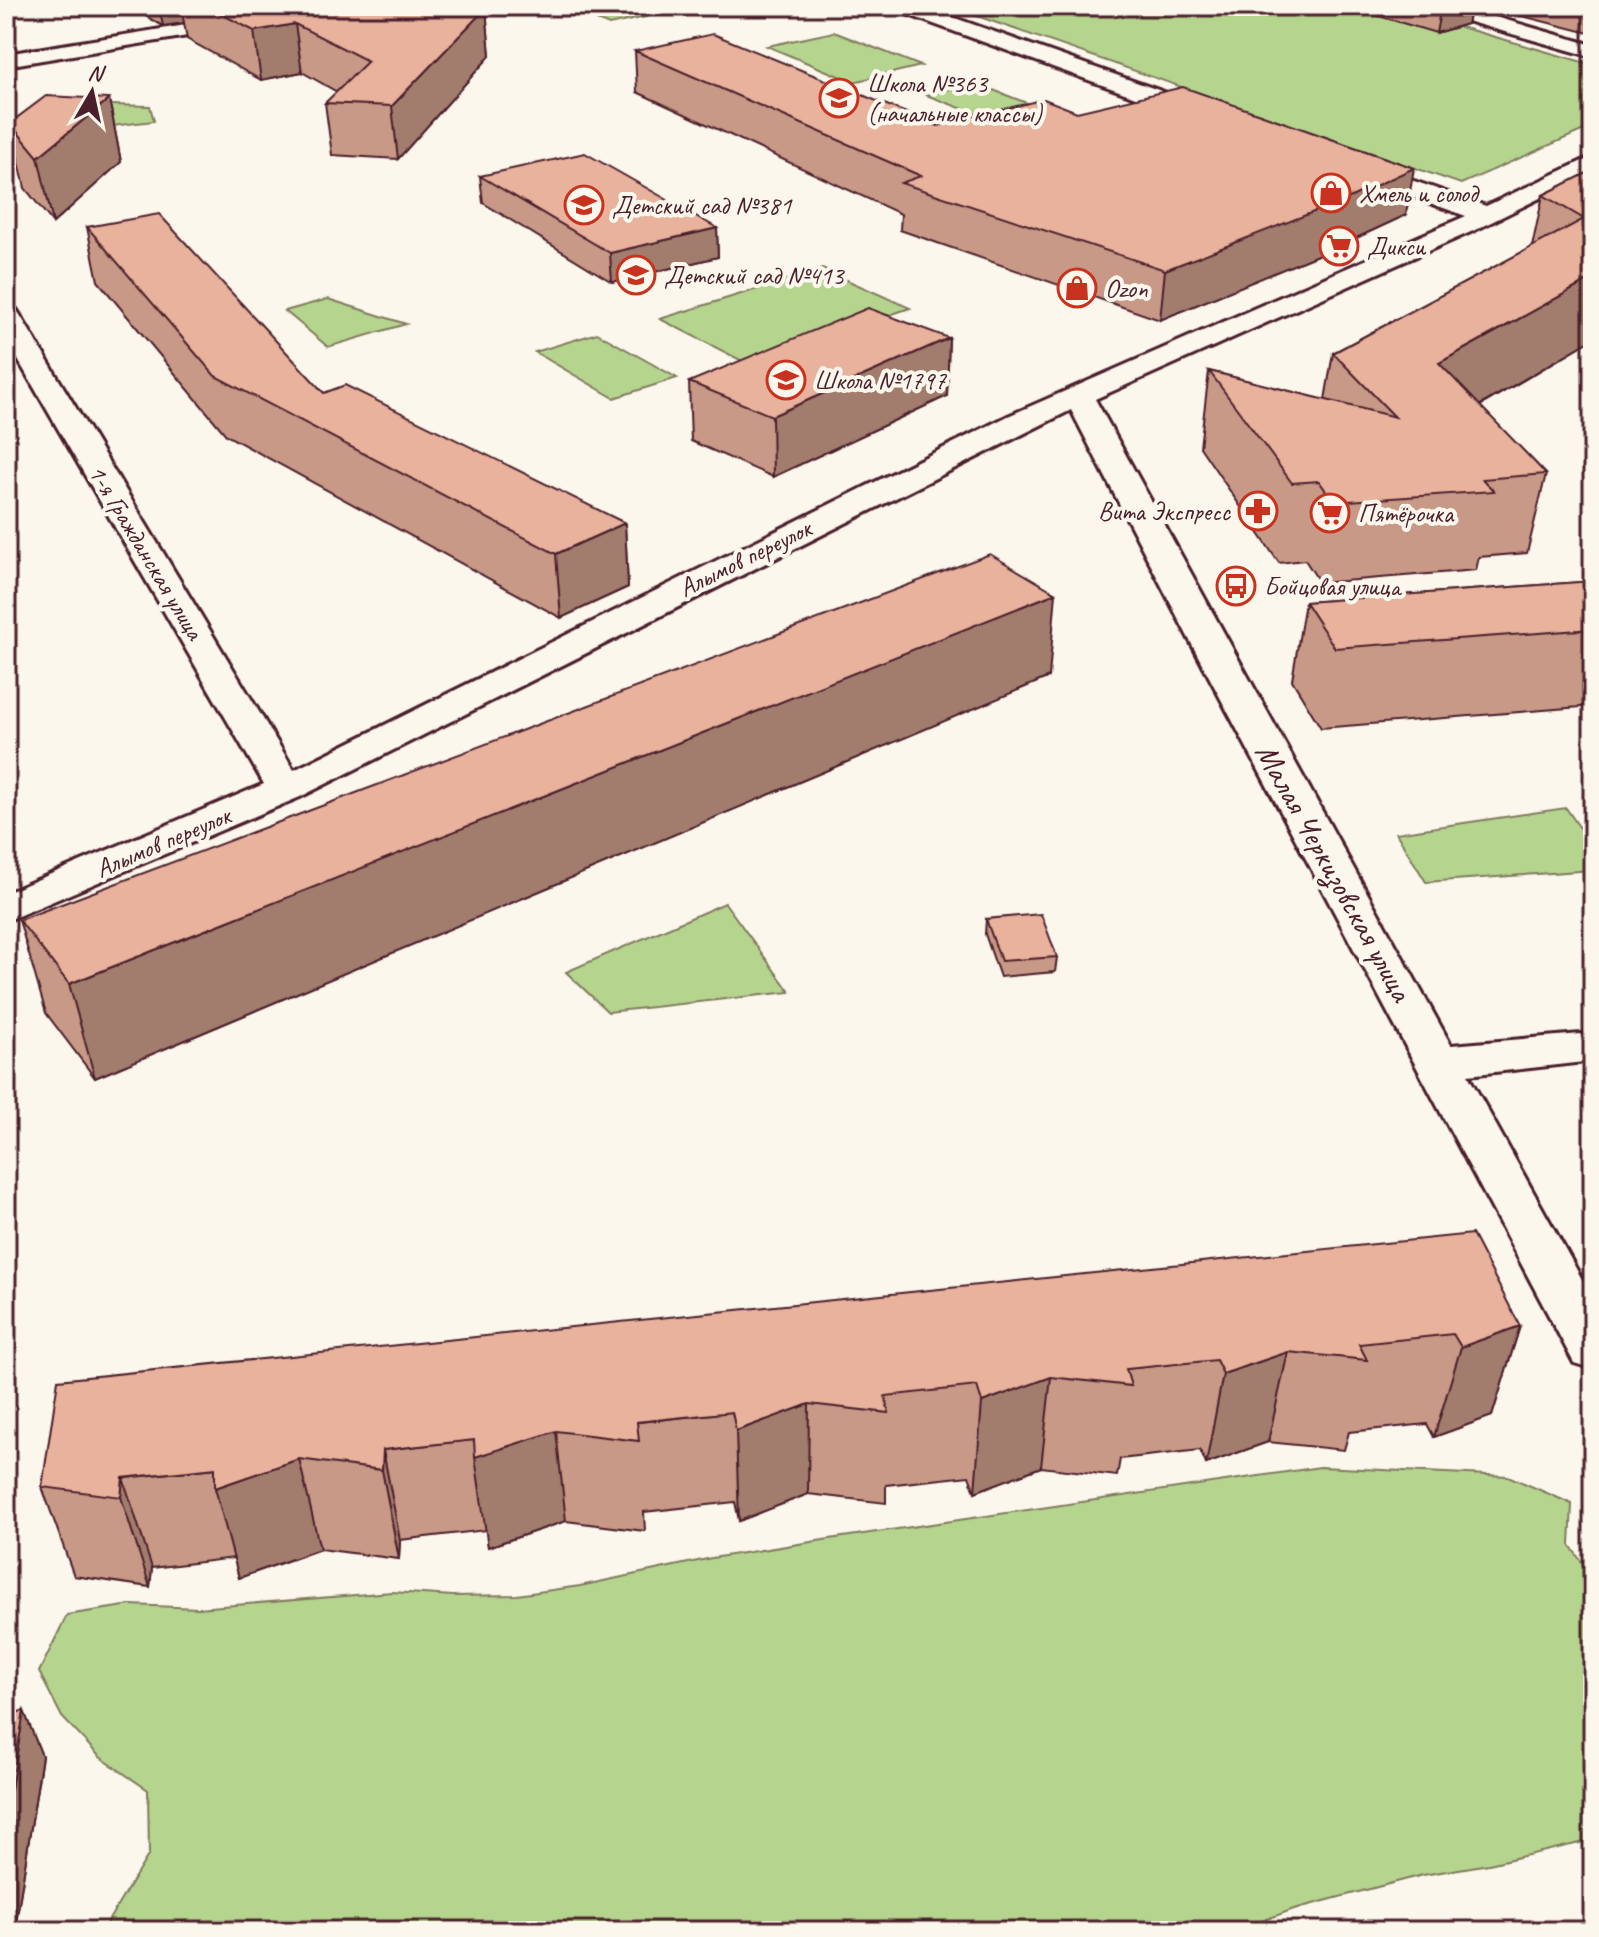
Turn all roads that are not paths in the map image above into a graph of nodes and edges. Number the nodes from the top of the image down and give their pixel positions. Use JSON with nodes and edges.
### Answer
{"nodes":[{"id":1,"x":902,"y":6,"type":"edge"},
{"id":2,"x":1435,"y":6,"type":"edge"},
{"id":3,"x":211,"y":27,"type":"dead end"},
{"id":4,"x":1593,"y":51,"type":"edge"},
{"id":5,"x":6,"y":60,"type":"edge"},
{"id":6,"x":1224,"y":121,"type":"edge"},
{"id":7,"x":1328,"y":159,"type":"edge"},
{"id":8,"x":1593,"y":163,"type":"edge"},
{"id":9,"x":1488,"y":215,"type":"junction"},
{"id":10,"x":6,"y":315,"type":"edge"},
{"id":11,"x":1078,"y":395,"type":"junction"},
{"id":12,"x":286,"y":789,"type":"junction"},
{"id":13,"x":6,"y":908,"type":"edge"},
{"id":14,"x":1581,"y":1049,"type":"dead end"},
{"id":15,"x":1437,"y":1062,"type":"junction"},
{"id":16,"x":1593,"y":1348,"type":"edge"}],
"edges":[{"from":1,"to":6,"type":"street"},
{"from":2,"to":4,"type":"street"},
{"from":3,"to":5,"type":"street"},
{"from":7,"to":9,"type":"street"},
{"from":8,"to":9,"type":"street"},
{"from":9,"to":11,"type":"street","name":"Алымов переулок"},
{"from":10,"to":12,"type":"street","name":"1-я Гражданская улица"},
{"from":11,"to":12,"type":"street","name":"Алымов переулок"},
{"from":11,"to":15,"type":"street","name":"Малая Черкизовская улица"},
{"from":12,"to":13,"type":"street","name":"Алымов переулок"},
{"from":14,"to":15,"type":"street"},
{"from":15,"to":16,"type":"street","name":"Малая Черкизовская улица"}]}
